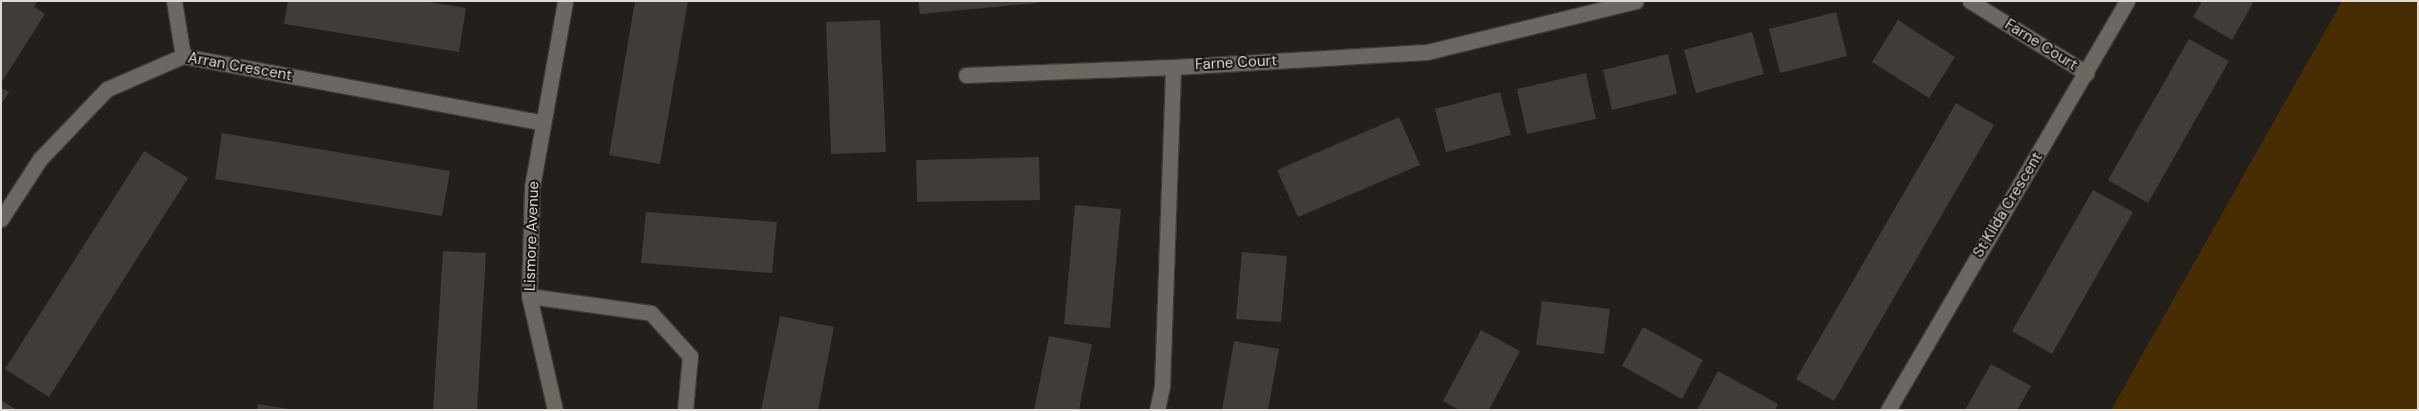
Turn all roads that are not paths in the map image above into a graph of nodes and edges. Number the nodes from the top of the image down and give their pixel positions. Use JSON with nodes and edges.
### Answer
{"nodes":[{"id":1,"x":174,"y":1,"type":"edge"},
{"id":2,"x":565,"y":1,"type":"edge"},
{"id":3,"x":1636,"y":1,"type":"edge"},
{"id":4,"x":1970,"y":1,"type":"edge"},
{"id":5,"x":2127,"y":1,"type":"edge"},
{"id":6,"x":183,"y":56,"type":"junction"},
{"id":7,"x":1173,"y":67,"type":"junction"},
{"id":8,"x":2086,"y":73,"type":"junction"},
{"id":9,"x":966,"y":76,"type":"dead end"},
{"id":10,"x":543,"y":123,"type":"junction"},
{"id":11,"x":1,"y":219,"type":"edge"},
{"id":12,"x":529,"y":296,"type":"junction"},
{"id":13,"x":555,"y":410,"type":"edge"},
{"id":14,"x":685,"y":410,"type":"edge"},
{"id":15,"x":1157,"y":410,"type":"edge"},
{"id":16,"x":1888,"y":410,"type":"edge"}],
"edges":[{"from":1,"to":6,"type":"street"},
{"from":2,"to":10,"type":"street","name":"Lismore Avenue"},
{"from":3,"to":7,"type":"street","name":"Farne Court"},
{"from":4,"to":8,"type":"street","name":"Farne Court"},
{"from":5,"to":8,"type":"street","name":"St Kilda Crescent"},
{"from":6,"to":10,"type":"street","name":"Arran Crescent"},
{"from":6,"to":11,"type":"street","name":"Arran Crescent"},
{"from":7,"to":9,"type":"street"},
{"from":7,"to":15,"type":"street","name":"Farne Court"},
{"from":8,"to":16,"type":"street","name":"St Kilda Crescent"},
{"from":10,"to":12,"type":"street","name":"Lismore Avenue"},
{"from":12,"to":13,"type":"street","name":"Lismore Avenue"},
{"from":12,"to":14,"type":"street"}]}
